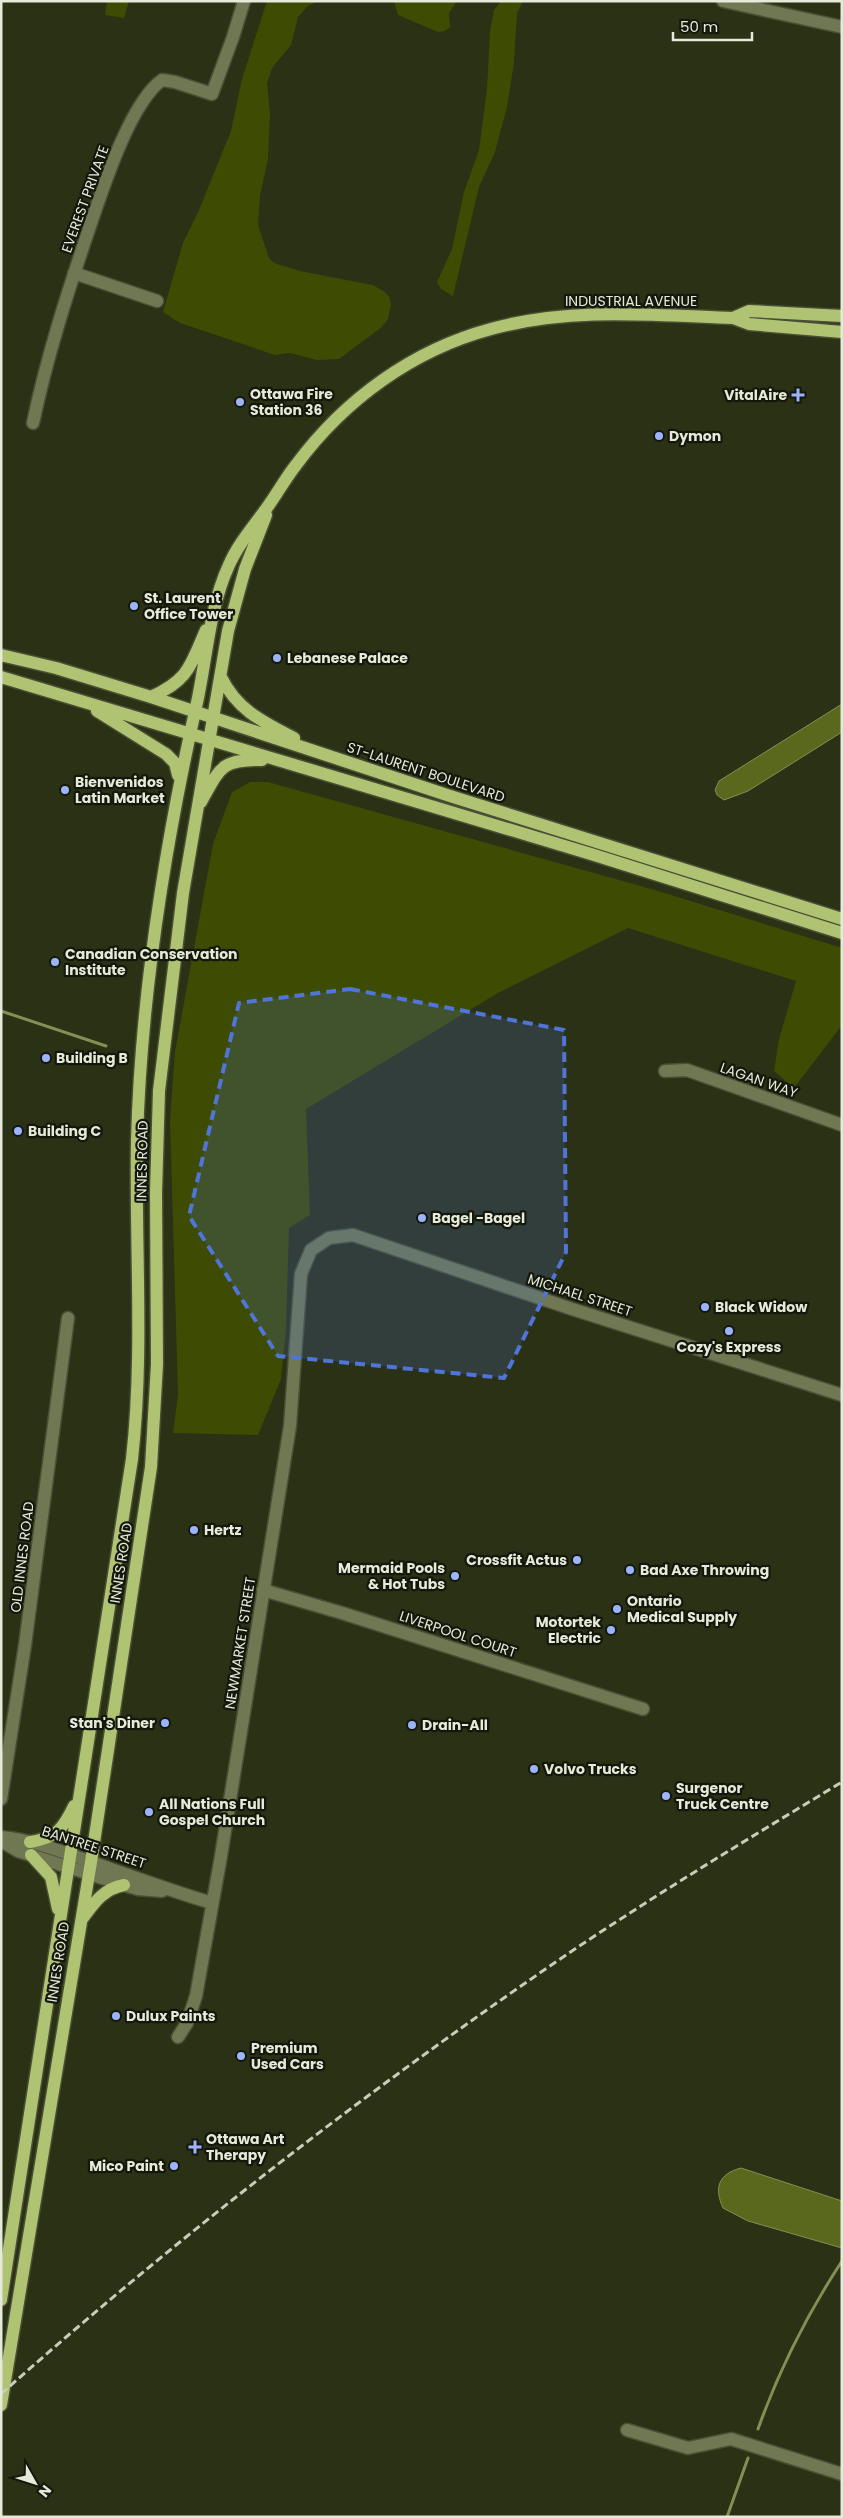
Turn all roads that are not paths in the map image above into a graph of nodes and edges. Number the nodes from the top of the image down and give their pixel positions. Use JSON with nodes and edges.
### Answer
{"nodes":[{"id":1,"x":244,"y":1,"type":"edge"},
{"id":2,"x":723,"y":1,"type":"edge"},
{"id":3,"x":842,"y":27,"type":"edge"},
{"id":4,"x":74,"y":273,"type":"junction"},
{"id":5,"x":157,"y":301,"type":"dead end"},
{"id":6,"x":842,"y":316,"type":"edge"},
{"id":7,"x":733,"y":318,"type":"junction"},
{"id":8,"x":842,"y":332,"type":"edge"},
{"id":9,"x":33,"y":424,"type":"dead end"},
{"id":10,"x":269,"y":505,"type":"junction"},
{"id":11,"x":215,"y":609,"type":"junction"},
{"id":12,"x":1,"y":655,"type":"edge"},
{"id":13,"x":1,"y":677,"type":"edge"},
{"id":14,"x":221,"y":677,"type":"junction"},
{"id":15,"x":151,"y":697,"type":"junction"},
{"id":16,"x":80,"y":701,"type":"junction"},
{"id":17,"x":194,"y":713,"type":"junction"},
{"id":18,"x":214,"y":719,"type":"junction"},
{"id":19,"x":190,"y":734,"type":"junction"},
{"id":20,"x":210,"y":740,"type":"junction"},
{"id":21,"x":328,"y":755,"type":"junction"},
{"id":22,"x":282,"y":761,"type":"junction"},
{"id":23,"x":179,"y":779,"type":"junction"},
{"id":24,"x":195,"y":813,"type":"junction"},
{"id":25,"x":842,"y":919,"type":"edge"},
{"id":26,"x":842,"y":933,"type":"edge"},
{"id":27,"x":665,"y":1071,"type":"dead end"},
{"id":28,"x":842,"y":1124,"type":"edge"},
{"id":29,"x":311,"y":1250,"type":"joint"},
{"id":30,"x":68,"y":1318,"type":"dead end"},
{"id":31,"x":842,"y":1396,"type":"edge"},
{"id":32,"x":263,"y":1590,"type":"junction"},
{"id":33,"x":643,"y":1709,"type":"dead end"},
{"id":34,"x":80,"y":1795,"type":"junction"},
{"id":35,"x":1,"y":1799,"type":"edge"},
{"id":36,"x":1,"y":1839,"type":"edge"},
{"id":37,"x":30,"y":1842,"type":"junction"},
{"id":38,"x":31,"y":1855,"type":"junction"},
{"id":39,"x":69,"y":1860,"type":"junction"},
{"id":40,"x":90,"y":1868,"type":"junction"},
{"id":41,"x":124,"y":1885,"type":"junction"},
{"id":42,"x":175,"y":1892,"type":"junction"},
{"id":43,"x":212,"y":1903,"type":"junction"},
{"id":44,"x":60,"y":1921,"type":"junction"},
{"id":45,"x":79,"y":1923,"type":"junction"},
{"id":46,"x":178,"y":2037,"type":"dead end"},
{"id":47,"x":1,"y":2300,"type":"edge"},
{"id":48,"x":1,"y":2405,"type":"edge"},
{"id":49,"x":627,"y":2430,"type":"dead end"},
{"id":50,"x":842,"y":2474,"type":"edge"}],
"edges":[{"from":1,"to":4,"type":"street","name":"EVEREST PRIVATE"},
{"from":2,"to":3,"type":"street"},
{"from":4,"to":5,"type":"street"},
{"from":4,"to":9,"type":"street","name":"EVEREST PRIVATE"},
{"from":6,"to":7,"type":"main road","name":"INDUSTRIAL AVENUE"},
{"from":7,"to":8,"type":"main road","name":"INDUSTRIAL AVENUE"},
{"from":7,"to":10,"type":"main road","name":"INDUSTRIAL AVENUE"},
{"from":10,"to":11,"type":"main road","name":"INDUSTRIAL AVENUE"},
{"from":10,"to":14,"type":"main road","name":"INDUSTRIAL AVENUE"},
{"from":11,"to":15,"type":"main road"},
{"from":11,"to":17,"type":"main road","name":"INDUSTRIAL AVENUE"},
{"from":12,"to":15,"type":"main road","name":"ST-LAURENT BOULEVARD"},
{"from":13,"to":16,"type":"main road"},
{"from":14,"to":18,"type":"main road","name":"INDUSTRIAL AVENUE"},
{"from":14,"to":21,"type":"main road"},
{"from":15,"to":17,"type":"main road","name":"ST-LAURENT BOULEVARD"},
{"from":16,"to":19,"type":"main road"},
{"from":16,"to":23,"type":"main road"},
{"from":17,"to":18,"type":"main road","name":"ST-LAURENT BOULEVARD"},
{"from":17,"to":19,"type":"main road","name":"INNES ROAD"},
{"from":18,"to":20,"type":"main road","name":"INNES ROAD"},
{"from":18,"to":21,"type":"main road","name":"ST-LAURENT BOULEVARD"},
{"from":19,"to":20,"type":"main road"},
{"from":19,"to":23,"type":"main road","name":"INNES ROAD"},
{"from":20,"to":22,"type":"main road"},
{"from":20,"to":24,"type":"main road","name":"INNES ROAD"},
{"from":21,"to":25,"type":"main road","name":"ST-LAURENT BOULEVARD"},
{"from":22,"to":24,"type":"main road"},
{"from":22,"to":26,"type":"main road"},
{"from":23,"to":34,"type":"main road","name":"INNES ROAD"},
{"from":24,"to":40,"type":"main road","name":"INNES ROAD"},
{"from":27,"to":28,"type":"street","name":"LAGAN WAY"},
{"from":29,"to":31,"type":"street","name":"MICHAEL STREET"},
{"from":29,"to":32,"type":"street","name":"NEWMARKET STREET"},
{"from":30,"to":35,"type":"street","name":"OLD INNES ROAD"},
{"from":32,"to":33,"type":"street","name":"LIVERPOOL COURT"},
{"from":32,"to":43,"type":"street","name":"NEWMARKET STREET"},
{"from":34,"to":37,"type":"main road"},
{"from":34,"to":39,"type":"main road","name":"INNES ROAD"},
{"from":36,"to":37,"type":"street","name":"BANTREE STREET"},
{"from":36,"to":38,"type":"street","name":"BANTREE STREET"},
{"from":37,"to":39,"type":"street","name":"BANTREE STREET"},
{"from":38,"to":39,"type":"street","name":"BANTREE STREET"},
{"from":38,"to":44,"type":"main road"},
{"from":39,"to":40,"type":"street","name":"BANTREE STREET"},
{"from":39,"to":44,"type":"main road","name":"INNES ROAD"},
{"from":40,"to":41,"type":"street","name":"BANTREE STREET"},
{"from":40,"to":42,"type":"street","name":"BANTREE STREET"},
{"from":40,"to":45,"type":"main road","name":"INNES ROAD"},
{"from":41,"to":42,"type":"street","name":"BANTREE STREET"},
{"from":41,"to":45,"type":"main road"},
{"from":42,"to":43,"type":"street","name":"BANTREE STREET"},
{"from":43,"to":46,"type":"street","name":"NEWMARKET STREET"},
{"from":44,"to":47,"type":"main road","name":"INNES ROAD"},
{"from":45,"to":48,"type":"main road","name":"INNES ROAD"},
{"from":49,"to":50,"type":"street"}]}
